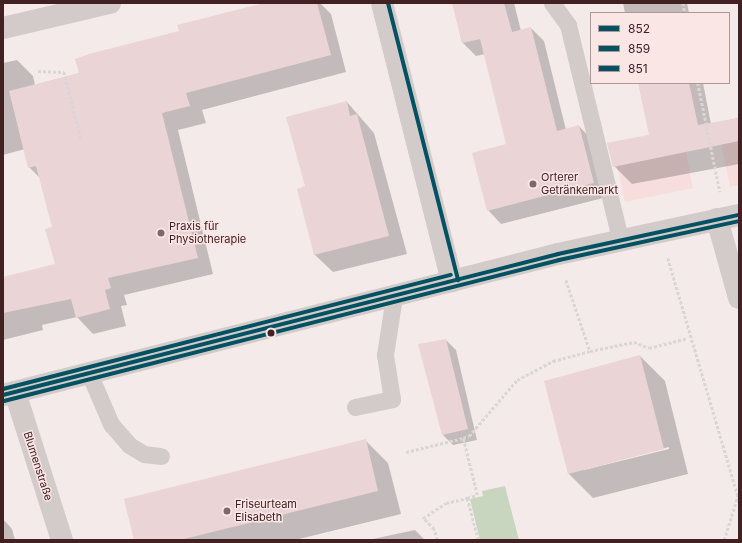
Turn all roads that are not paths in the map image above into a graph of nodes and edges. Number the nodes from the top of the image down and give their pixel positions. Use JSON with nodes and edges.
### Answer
{"nodes":[{"id":1,"x":110,"y":3,"type":"edge"},
{"id":2,"x":382,"y":3,"type":"edge"},
{"id":3,"x":552,"y":3,"type":"edge"},
{"id":4,"x":3,"y":28,"type":"edge"},
{"id":5,"x":727,"y":217,"type":"edge"},
{"id":6,"x":620,"y":239,"type":"junction"},
{"id":7,"x":452,"y":281,"type":"junction"},
{"id":8,"x":394,"y":296,"type":"junction"},
{"id":9,"x":739,"y":298,"type":"edge"},
{"id":10,"x":89,"y":373,"type":"junction"},
{"id":11,"x":9,"y":394,"type":"edge"},
{"id":12,"x":355,"y":407,"type":"dead end"},
{"id":13,"x":160,"y":456,"type":"dead end"},
{"id":14,"x":62,"y":540,"type":"edge"}],
"edges":[{"from":1,"to":4,"type":"street"},
{"from":2,"to":7,"type":"street"},
{"from":3,"to":6,"type":"lane"},
{"from":5,"to":6,"type":"street"},
{"from":5,"to":9,"type":"street"},
{"from":6,"to":7,"type":"street"},
{"from":7,"to":8,"type":"street"},
{"from":8,"to":10,"type":"street"},
{"from":8,"to":12,"type":"lane"},
{"from":10,"to":11,"type":"street"},
{"from":10,"to":13,"type":"lane"},
{"from":11,"to":14,"type":"street","name":"Blumenstraße"}]}
